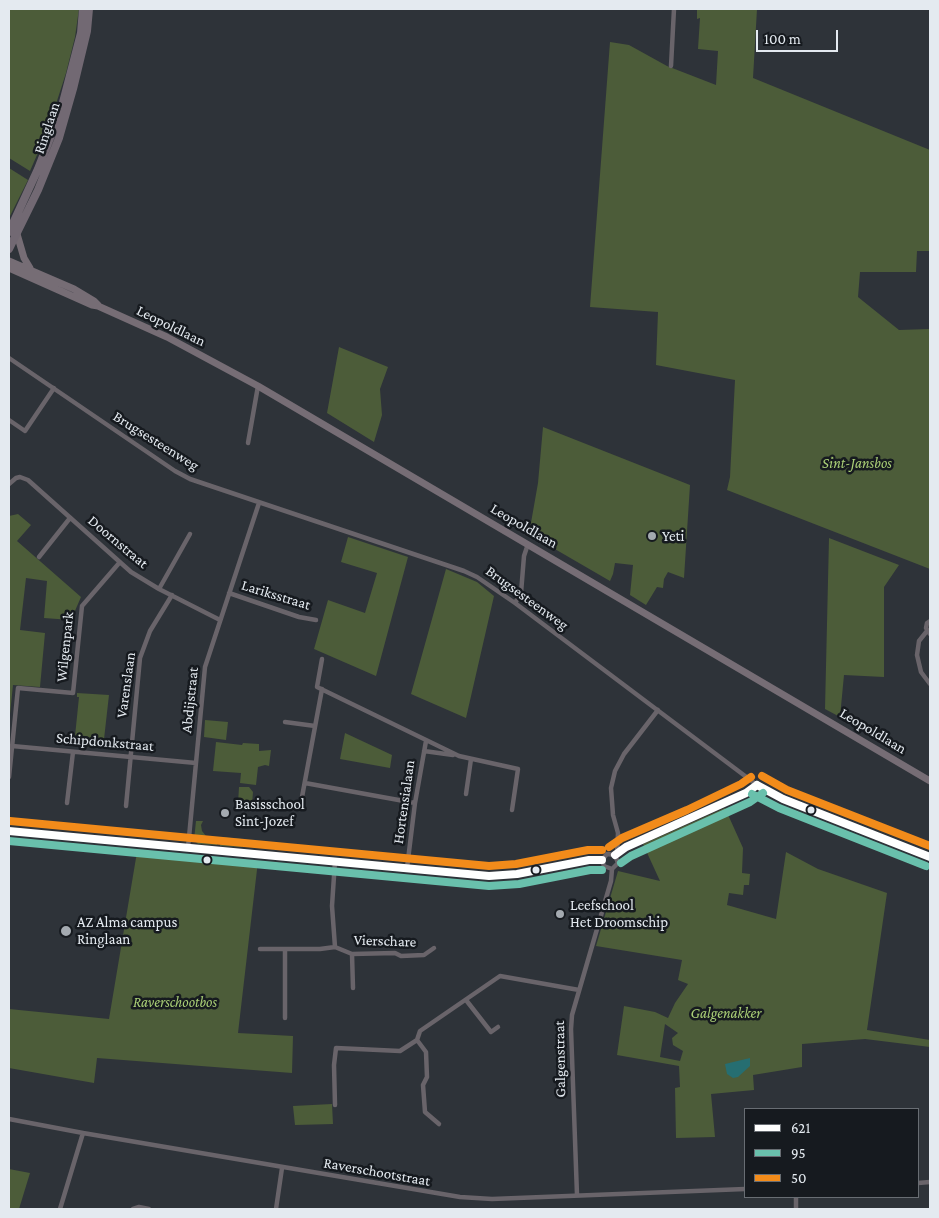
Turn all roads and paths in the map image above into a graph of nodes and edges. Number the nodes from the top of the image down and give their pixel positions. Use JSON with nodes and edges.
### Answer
{"nodes":[{"id":1,"x":84,"y":9,"type":"edge"},
{"id":2,"x":90,"y":9,"type":"edge"},
{"id":3,"x":674,"y":9,"type":"edge"},
{"id":4,"x":671,"y":66,"type":"dead end"},
{"id":5,"x":20,"y":210,"type":"junction"},
{"id":6,"x":9,"y":223,"type":"edge"},
{"id":7,"x":13,"y":233,"type":"edge"},
{"id":8,"x":9,"y":249,"type":"edge"},
{"id":9,"x":9,"y":261,"type":"edge"},
{"id":10,"x":9,"y":268,"type":"edge"},
{"id":11,"x":32,"y":271,"type":"junction"},
{"id":12,"x":98,"y":306,"type":"junction"},
{"id":13,"x":9,"y":358,"type":"edge"},
{"id":14,"x":258,"y":386,"type":"junction"},
{"id":15,"x":54,"y":388,"type":"junction"},
{"id":16,"x":9,"y":420,"type":"edge"},
{"id":17,"x":248,"y":443,"type":"dead end"},
{"id":18,"x":9,"y":484,"type":"edge"},
{"id":19,"x":259,"y":503,"type":"junction"},
{"id":20,"x":70,"y":518,"type":"junction"},
{"id":21,"x":190,"y":534,"type":"dead end"},
{"id":22,"x":528,"y":544,"type":"junction"},
{"id":23,"x":39,"y":557,"type":"dead end"},
{"id":24,"x":120,"y":562,"type":"junction"},
{"id":25,"x":159,"y":589,"type":"junction"},
{"id":26,"x":229,"y":593,"type":"junction"},
{"id":27,"x":172,"y":595,"type":"junction"},
{"id":28,"x":515,"y":603,"type":"junction"},
{"id":29,"x":220,"y":620,"type":"junction"},
{"id":30,"x":316,"y":620,"type":"dead end"},
{"id":31,"x":930,"y":621,"type":"edge"},
{"id":32,"x":929,"y":633,"type":"edge"},
{"id":33,"x":322,"y":659,"type":"dead end"},
{"id":34,"x":930,"y":684,"type":"edge"},
{"id":35,"x":322,"y":689,"type":"junction"},
{"id":36,"x":658,"y":710,"type":"junction"},
{"id":37,"x":285,"y":722,"type":"dead end"},
{"id":38,"x":315,"y":726,"type":"junction"},
{"id":39,"x":426,"y":741,"type":"junction"},
{"id":40,"x":12,"y":746,"type":"junction"},
{"id":41,"x":424,"y":751,"type":"junction"},
{"id":42,"x":73,"y":752,"type":"junction"},
{"id":43,"x":130,"y":756,"type":"junction"},
{"id":44,"x":459,"y":756,"type":"junction"},
{"id":45,"x":471,"y":759,"type":"junction"},
{"id":46,"x":196,"y":763,"type":"junction"},
{"id":47,"x":9,"y":777,"type":"edge"},
{"id":48,"x":930,"y":781,"type":"edge"},
{"id":49,"x":305,"y":784,"type":"junction"},
{"id":50,"x":757,"y":785,"type":"junction"},
{"id":51,"x":466,"y":794,"type":"dead end"},
{"id":52,"x":302,"y":796,"type":"dead end"},
{"id":53,"x":67,"y":803,"type":"dead end"},
{"id":54,"x":415,"y":803,"type":"junction"},
{"id":55,"x":126,"y":806,"type":"dead end"},
{"id":56,"x":512,"y":810,"type":"dead end"},
{"id":57,"x":9,"y":830,"type":"edge"},
{"id":58,"x":188,"y":848,"type":"junction"},
{"id":59,"x":616,"y":854,"type":"junction"},
{"id":60,"x":930,"y":857,"type":"edge"},
{"id":61,"x":602,"y":860,"type":"junction"},
{"id":62,"x":335,"y":861,"type":"junction"},
{"id":63,"x":407,"y":868,"type":"junction"},
{"id":64,"x":612,"y":869,"type":"junction"},
{"id":65,"x":335,"y":947,"type":"junction"},
{"id":66,"x":434,"y":948,"type":"dead end"},
{"id":67,"x":260,"y":949,"type":"dead end"},
{"id":68,"x":285,"y":949,"type":"junction"},
{"id":69,"x":352,"y":954,"type":"junction"},
{"id":70,"x":353,"y":988,"type":"dead end"},
{"id":71,"x":579,"y":990,"type":"junction"},
{"id":72,"x":466,"y":1000,"type":"junction"},
{"id":73,"x":285,"y":1018,"type":"dead end"},
{"id":74,"x":498,"y":1027,"type":"dead end"},
{"id":75,"x":417,"y":1040,"type":"junction"},
{"id":76,"x":335,"y":1104,"type":"dead end"},
{"id":77,"x":9,"y":1118,"type":"edge"},
{"id":78,"x":439,"y":1124,"type":"dead end"},
{"id":79,"x":83,"y":1133,"type":"junction"},
{"id":80,"x":282,"y":1168,"type":"junction"},
{"id":81,"x":744,"y":1189,"type":"edge"},
{"id":82,"x":577,"y":1195,"type":"junction"},
{"id":83,"x":60,"y":1209,"type":"edge"},
{"id":84,"x":133,"y":1209,"type":"edge"},
{"id":85,"x":148,"y":1209,"type":"edge"},
{"id":86,"x":276,"y":1209,"type":"edge"}],
"edges":[{"from":1,"to":5,"type":"highway","name":"Ringlaan"},
{"from":2,"to":7,"type":"highway","name":"Ringlaan"},
{"from":3,"to":4,"type":"street"},
{"from":5,"to":6,"type":"main road"},
{"from":5,"to":7,"type":"highway","name":"Ringlaan"},
{"from":7,"to":8,"type":"highway","name":"Ringlaan"},
{"from":7,"to":11,"type":"main road"},
{"from":9,"to":11,"type":"main road","name":"Leopoldlaan"},
{"from":10,"to":12,"type":"main road","name":"Leopoldlaan"},
{"from":11,"to":12,"type":"main road","name":"Leopoldlaan"},
{"from":12,"to":14,"type":"main road","name":"Leopoldlaan"},
{"from":13,"to":15,"type":"street","name":"Brugsesteenweg"},
{"from":14,"to":17,"type":"street"},
{"from":14,"to":22,"type":"main road","name":"Leopoldlaan"},
{"from":15,"to":16,"type":"street"},
{"from":15,"to":19,"type":"street","name":"Brugsesteenweg"},
{"from":18,"to":20,"type":"street","name":"Doornstraat"},
{"from":19,"to":26,"type":"street","name":"Abdijstraat"},
{"from":19,"to":28,"type":"street","name":"Brugsesteenweg"},
{"from":20,"to":23,"type":"street"},
{"from":20,"to":24,"type":"street","name":"Doornstraat"},
{"from":21,"to":25,"type":"street"},
{"from":22,"to":28,"type":"street"},
{"from":22,"to":48,"type":"main road","name":"Leopoldlaan"},
{"from":24,"to":25,"type":"street","name":"Doornstraat"},
{"from":24,"to":40,"type":"street","name":"Wilgenpark"},
{"from":25,"to":27,"type":"street","name":"Doornstraat"},
{"from":26,"to":29,"type":"street","name":"Abdijstraat"},
{"from":26,"to":30,"type":"street","name":"Lariksstraat"},
{"from":27,"to":29,"type":"street","name":"Doornstraat"},
{"from":27,"to":43,"type":"street","name":"Varenslaan"},
{"from":28,"to":36,"type":"street","name":"Brugsesteenweg"},
{"from":29,"to":46,"type":"street","name":"Abdijstraat"},
{"from":31,"to":32,"type":"street"},
{"from":32,"to":34,"type":"street"},
{"from":33,"to":35,"type":"street"},
{"from":35,"to":38,"type":"street"},
{"from":35,"to":39,"type":"street"},
{"from":36,"to":50,"type":"street","name":"Brugsesteenweg"},
{"from":36,"to":59,"type":"street"},
{"from":37,"to":38,"type":"street"},
{"from":38,"to":49,"type":"street"},
{"from":39,"to":41,"type":"street","name":"Hortensialaan"},
{"from":39,"to":44,"type":"street"},
{"from":40,"to":42,"type":"street","name":"Schipdonkstraat"},
{"from":40,"to":47,"type":"street"},
{"from":41,"to":44,"type":"street"},
{"from":41,"to":54,"type":"street","name":"Hortensialaan"},
{"from":42,"to":43,"type":"street","name":"Schipdonkstraat"},
{"from":42,"to":53,"type":"street"},
{"from":43,"to":46,"type":"street","name":"Schipdonkstraat"},
{"from":43,"to":55,"type":"street","name":"Varenslaan"},
{"from":44,"to":45,"type":"street"},
{"from":45,"to":51,"type":"street"},
{"from":45,"to":56,"type":"street"},
{"from":46,"to":58,"type":"street","name":"Abdijstraat"},
{"from":49,"to":52,"type":"street"},
{"from":49,"to":54,"type":"street"},
{"from":50,"to":59,"type":"street"},
{"from":50,"to":60,"type":"street","name":"Brugsesteenweg"},
{"from":54,"to":63,"type":"street","name":"Hortensialaan"},
{"from":57,"to":58,"type":"street"},
{"from":58,"to":62,"type":"street"},
{"from":59,"to":61,"type":"street"},
{"from":59,"to":64,"type":"street"},
{"from":61,"to":63,"type":"street"},
{"from":61,"to":64,"type":"street"},
{"from":62,"to":63,"type":"street"},
{"from":62,"to":65,"type":"street"},
{"from":64,"to":71,"type":"street","name":"Galgenstraat"},
{"from":65,"to":68,"type":"street"},
{"from":65,"to":69,"type":"street","name":"Vierschare"},
{"from":66,"to":69,"type":"street","name":"Vierschare"},
{"from":67,"to":68,"type":"street"},
{"from":68,"to":73,"type":"street"},
{"from":69,"to":70,"type":"street"},
{"from":71,"to":72,"type":"street"},
{"from":71,"to":82,"type":"street","name":"Galgenstraat"},
{"from":72,"to":74,"type":"street"},
{"from":72,"to":75,"type":"street"},
{"from":75,"to":76,"type":"street"},
{"from":75,"to":78,"type":"street"},
{"from":77,"to":79,"type":"street","name":"Raverschootstraat"},
{"from":79,"to":80,"type":"street","name":"Raverschootstraat"},
{"from":79,"to":83,"type":"street"},
{"from":80,"to":82,"type":"street","name":"Raverschootstraat"},
{"from":80,"to":86,"type":"street"},
{"from":81,"to":82,"type":"street","name":"Raverschootstraat"},
{"from":84,"to":85,"type":"street"}]}
